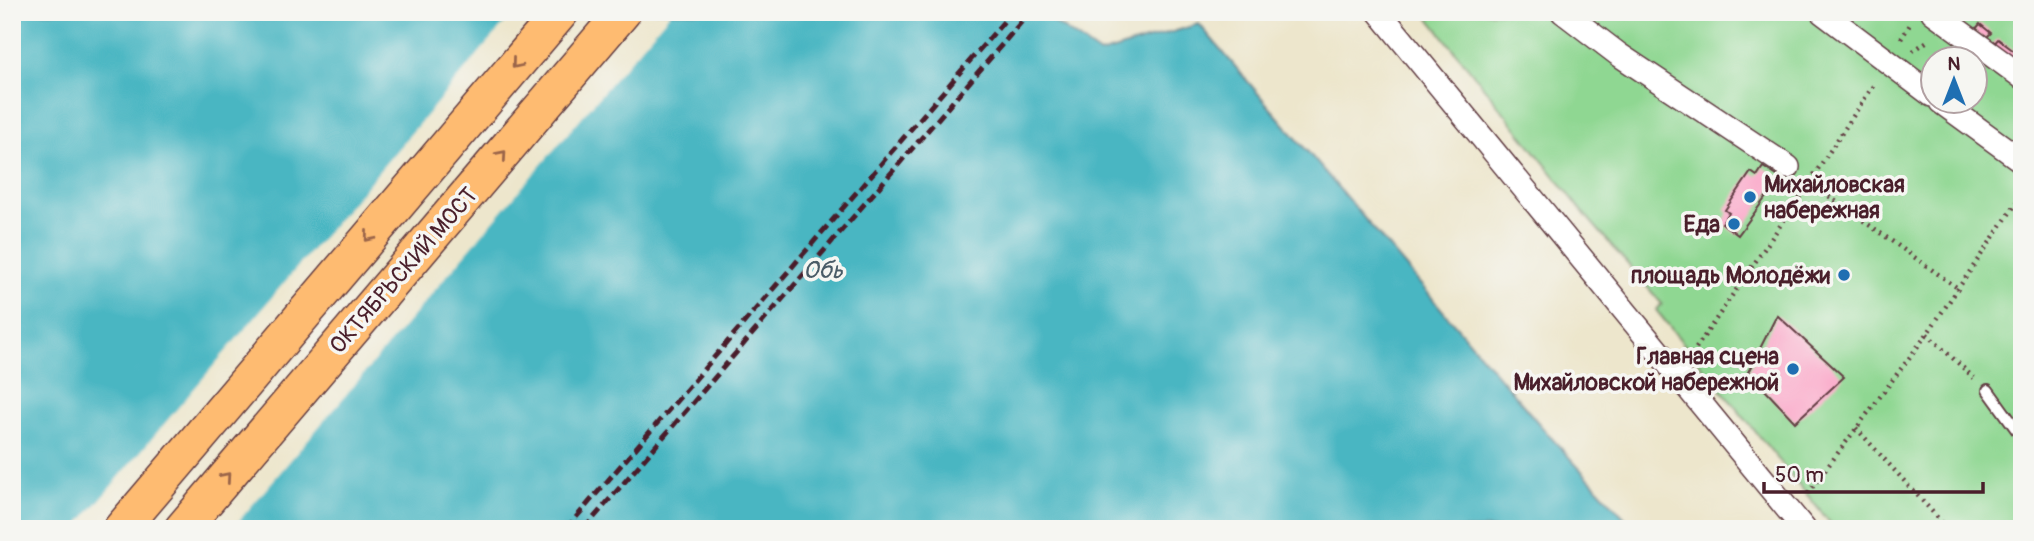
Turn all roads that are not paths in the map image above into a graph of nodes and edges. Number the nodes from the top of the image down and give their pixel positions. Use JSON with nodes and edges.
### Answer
{"nodes":[{"id":1,"x":561,"y":12,"type":"edge"},
{"id":2,"x":623,"y":12,"type":"edge"},
{"id":3,"x":1379,"y":12,"type":"edge"},
{"id":4,"x":1563,"y":12,"type":"edge"},
{"id":5,"x":1822,"y":12,"type":"edge"},
{"id":6,"x":1941,"y":18,"type":"edge"},
{"id":7,"x":2022,"y":77,"type":"edge"},
{"id":8,"x":1918,"y":84,"type":"edge"},
{"id":9,"x":1960,"y":116,"type":"edge"},
{"id":10,"x":2022,"y":161,"type":"edge"},
{"id":11,"x":1788,"y":167,"type":"dead end"},
{"id":12,"x":1988,"y":390,"type":"road end"},
{"id":13,"x":2022,"y":437,"type":"edge"},
{"id":14,"x":1798,"y":522,"type":"edge"},
{"id":15,"x":121,"y":529,"type":"edge"},
{"id":16,"x":182,"y":529,"type":"edge"}],
"edges":[{"from":1,"to":15,"type":"main road","name":"ОКТЯБРЬСКИЙ МОСТ","one_way":true},
{"from":16,"to":2,"type":"main road","name":"ОКТЯБРЬСКИЙ МОСТ","one_way":true},
{"from":3,"to":14,"type":"street"},
{"from":4,"to":11,"type":"street"},
{"from":5,"to":8,"type":"street"},
{"from":6,"to":7,"type":"street"},
{"from":9,"to":10,"type":"street"},
{"from":12,"to":13,"type":"lane"}]}
